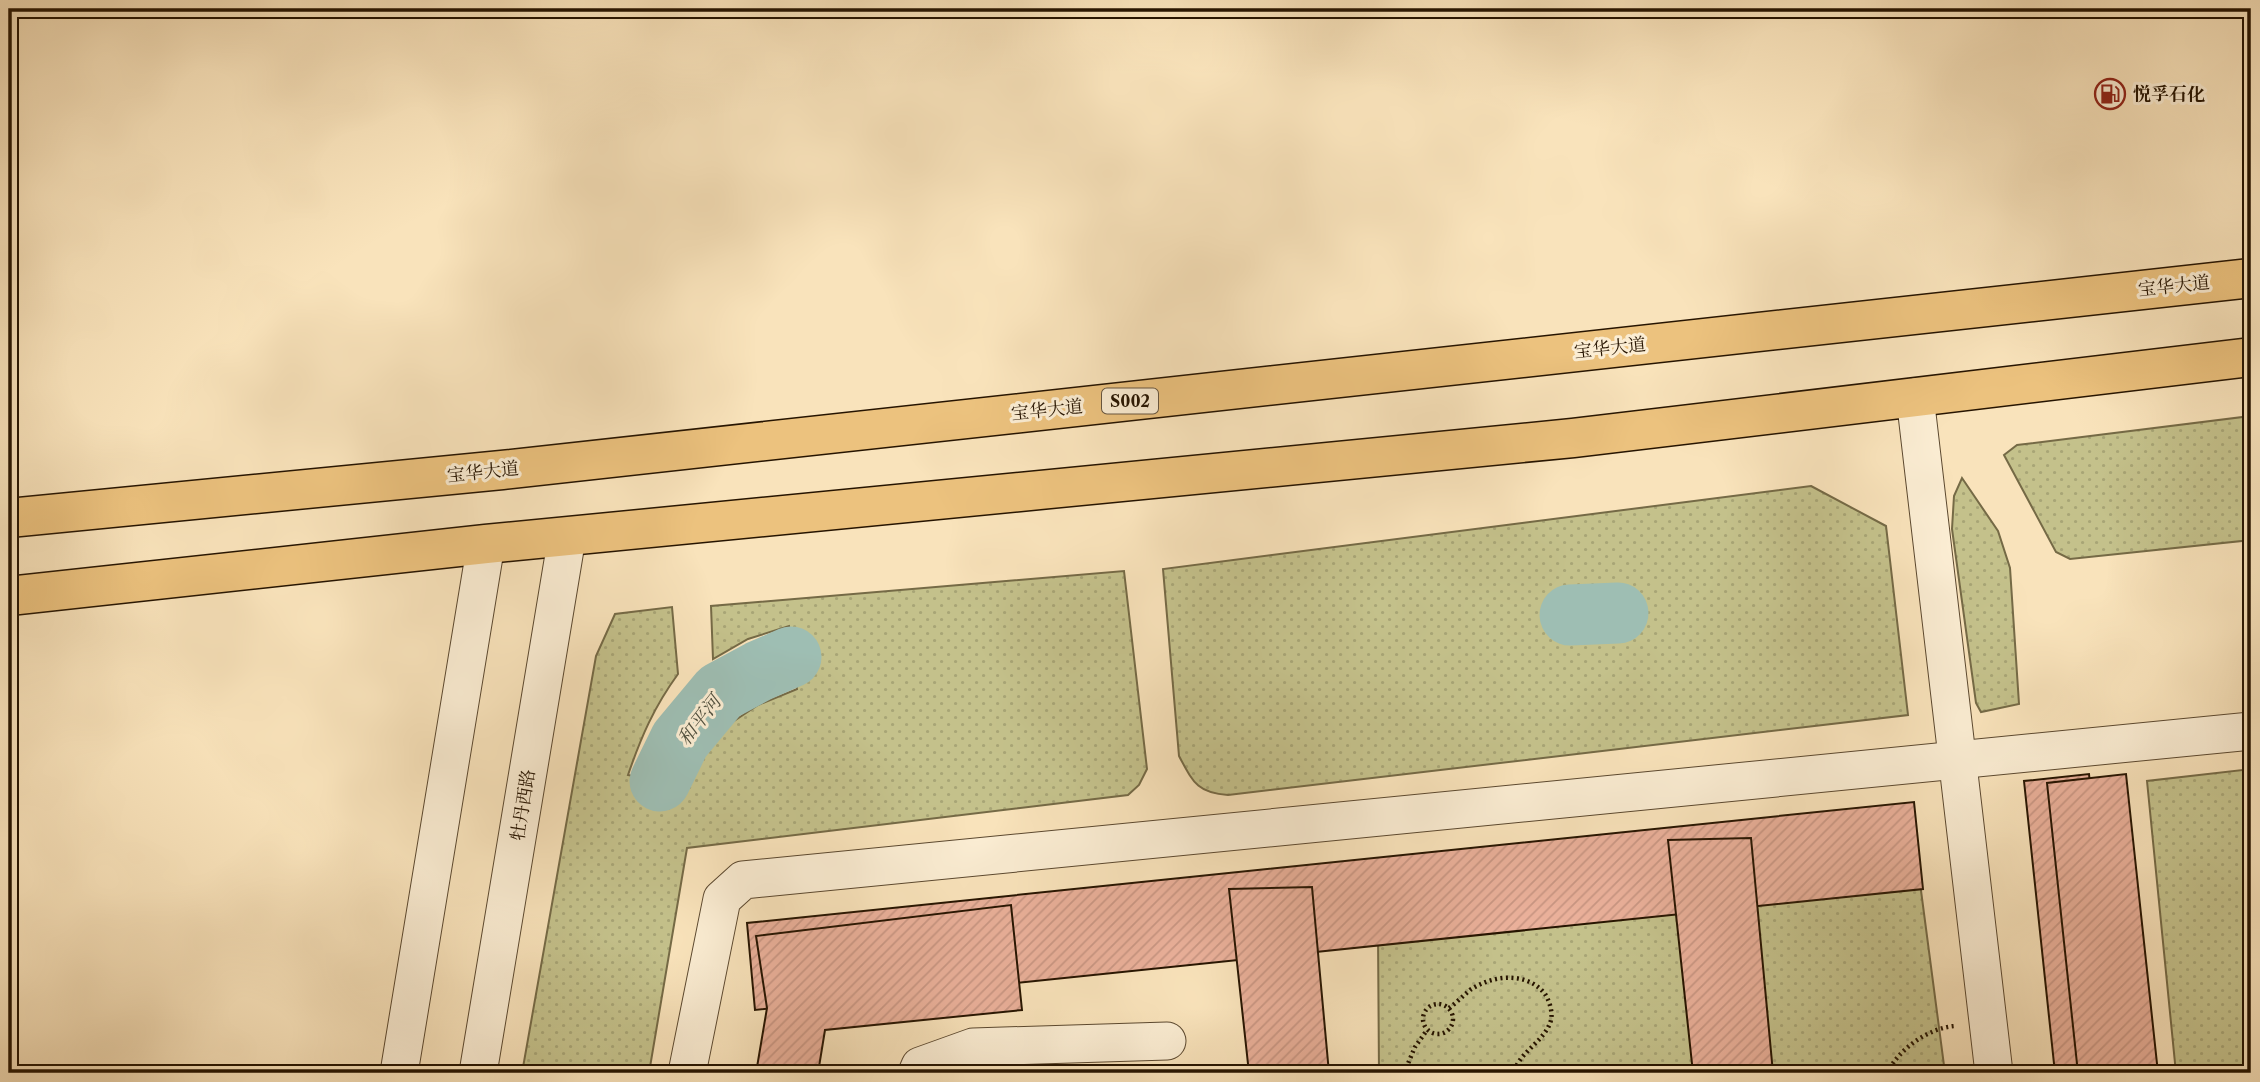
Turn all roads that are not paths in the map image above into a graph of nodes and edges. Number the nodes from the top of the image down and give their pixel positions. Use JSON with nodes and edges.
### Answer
{"nodes":[{"id":1,"x":2251,"y":278,"type":"edge"},
{"id":2,"x":2251,"y":357,"type":"edge"},
{"id":3,"x":1915,"y":397,"type":"junction"},
{"id":4,"x":9,"y":518,"type":"edge"},
{"id":5,"x":567,"y":537,"type":"junction"},
{"id":6,"x":486,"y":544,"type":"junction"},
{"id":7,"x":9,"y":597,"type":"edge"},
{"id":8,"x":2251,"y":731,"type":"edge"},
{"id":9,"x":1957,"y":760,"type":"junction"},
{"id":10,"x":1167,"y":1041,"type":"dead end"},
{"id":11,"x":399,"y":1073,"type":"edge"},
{"id":12,"x":478,"y":1073,"type":"edge"},
{"id":13,"x":687,"y":1073,"type":"edge"},
{"id":14,"x":918,"y":1073,"type":"edge"},
{"id":15,"x":1994,"y":1073,"type":"edge"}],
"edges":[{"from":1,"to":4,"type":"main road","name":"宝华大道","number":"S002"},
{"from":2,"to":3,"type":"main road"},
{"from":3,"to":5,"type":"main road"},
{"from":3,"to":9,"type":"street"},
{"from":5,"to":6,"type":"main road"},
{"from":5,"to":12,"type":"street","name":"牡丹西路"},
{"from":6,"to":7,"type":"main road"},
{"from":6,"to":11,"type":"street"},
{"from":8,"to":9,"type":"street"},
{"from":9,"to":13,"type":"street"},
{"from":9,"to":15,"type":"street"},
{"from":10,"to":14,"type":"street"}]}
